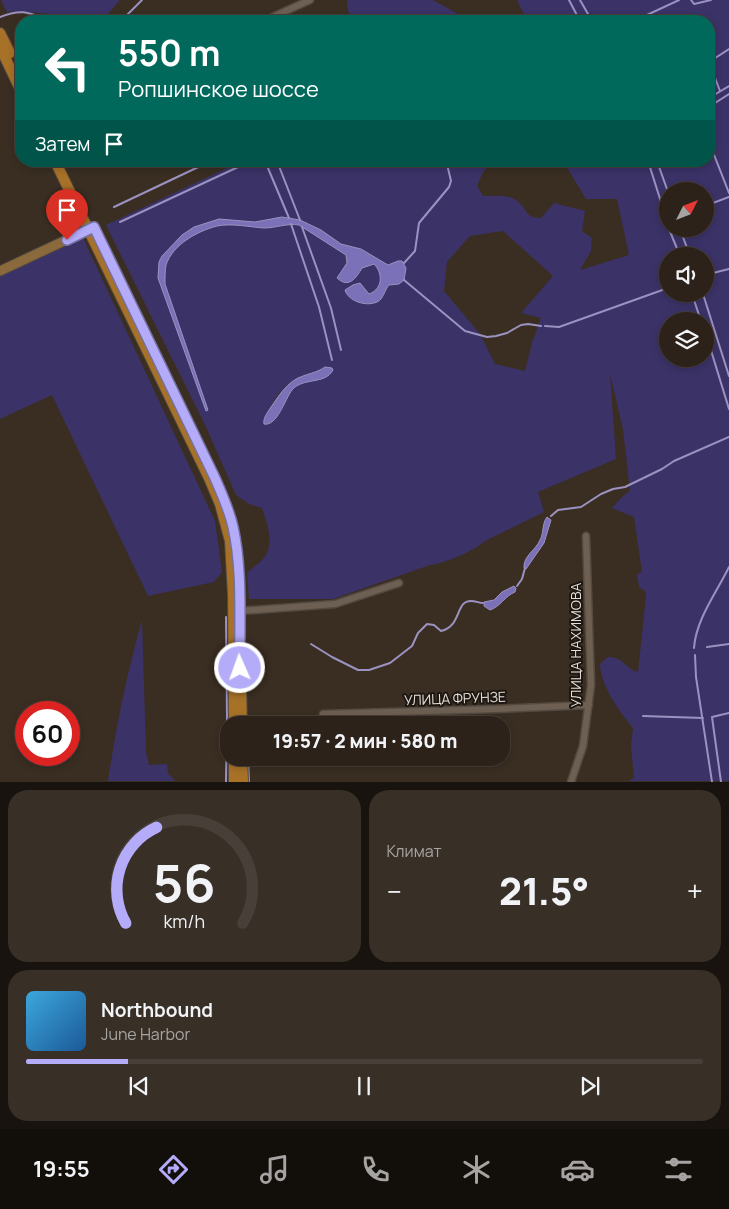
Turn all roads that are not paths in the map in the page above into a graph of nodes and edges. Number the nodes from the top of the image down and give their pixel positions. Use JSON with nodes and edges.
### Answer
{"nodes":[{"id":1,"x":310,"y":0,"type":"edge"},
{"id":2,"x":277,"y":15,"type":"edge"},
{"id":3,"x":0,"y":33,"type":"edge"},
{"id":4,"x":0,"y":47,"type":"edge"},
{"id":5,"x":15,"y":64,"type":"edge"},
{"id":6,"x":15,"y":78,"type":"edge"},
{"id":7,"x":58,"y":167,"type":"edge"},
{"id":8,"x":65,"y":167,"type":"edge"},
{"id":9,"x":91,"y":228,"type":"junction"},
{"id":10,"x":0,"y":271,"type":"edge"},
{"id":11,"x":586,"y":536,"type":"dead end"},
{"id":12,"x":399,"y":583,"type":"dead end"},
{"id":13,"x":239,"y":611,"type":"junction"},
{"id":14,"x":589,"y":704,"type":"junction"},
{"id":15,"x":323,"y":714,"type":"dead end"},
{"id":16,"x":234,"y":716,"type":"edge"},
{"id":17,"x":242,"y":716,"type":"edge"},
{"id":18,"x":234,"y":766,"type":"edge"},
{"id":19,"x":242,"y":766,"type":"edge"},
{"id":20,"x":234,"y":782,"type":"edge"},
{"id":21,"x":243,"y":782,"type":"edge"},
{"id":22,"x":571,"y":782,"type":"edge"}],
"edges":[{"from":1,"to":2,"type":"street"},
{"from":3,"to":5,"type":"main road"},
{"from":4,"to":6,"type":"main road"},
{"from":7,"to":9,"type":"main road"},
{"from":8,"to":9,"type":"main road"},
{"from":9,"to":10,"type":"main road"},
{"from":9,"to":13,"type":"main road"},
{"from":9,"to":16,"type":"main road"},
{"from":11,"to":14,"type":"street","name":"УЛИЦА НАХИМОВА"},
{"from":12,"to":13,"type":"street"},
{"from":13,"to":17,"type":"main road"},
{"from":14,"to":15,"type":"street","name":"УЛИЦА ФРУНЗЕ"},
{"from":14,"to":22,"type":"street","name":"УЛИЦА НАХИМОВА"},
{"from":18,"to":20,"type":"main road"},
{"from":19,"to":21,"type":"main road"}]}
